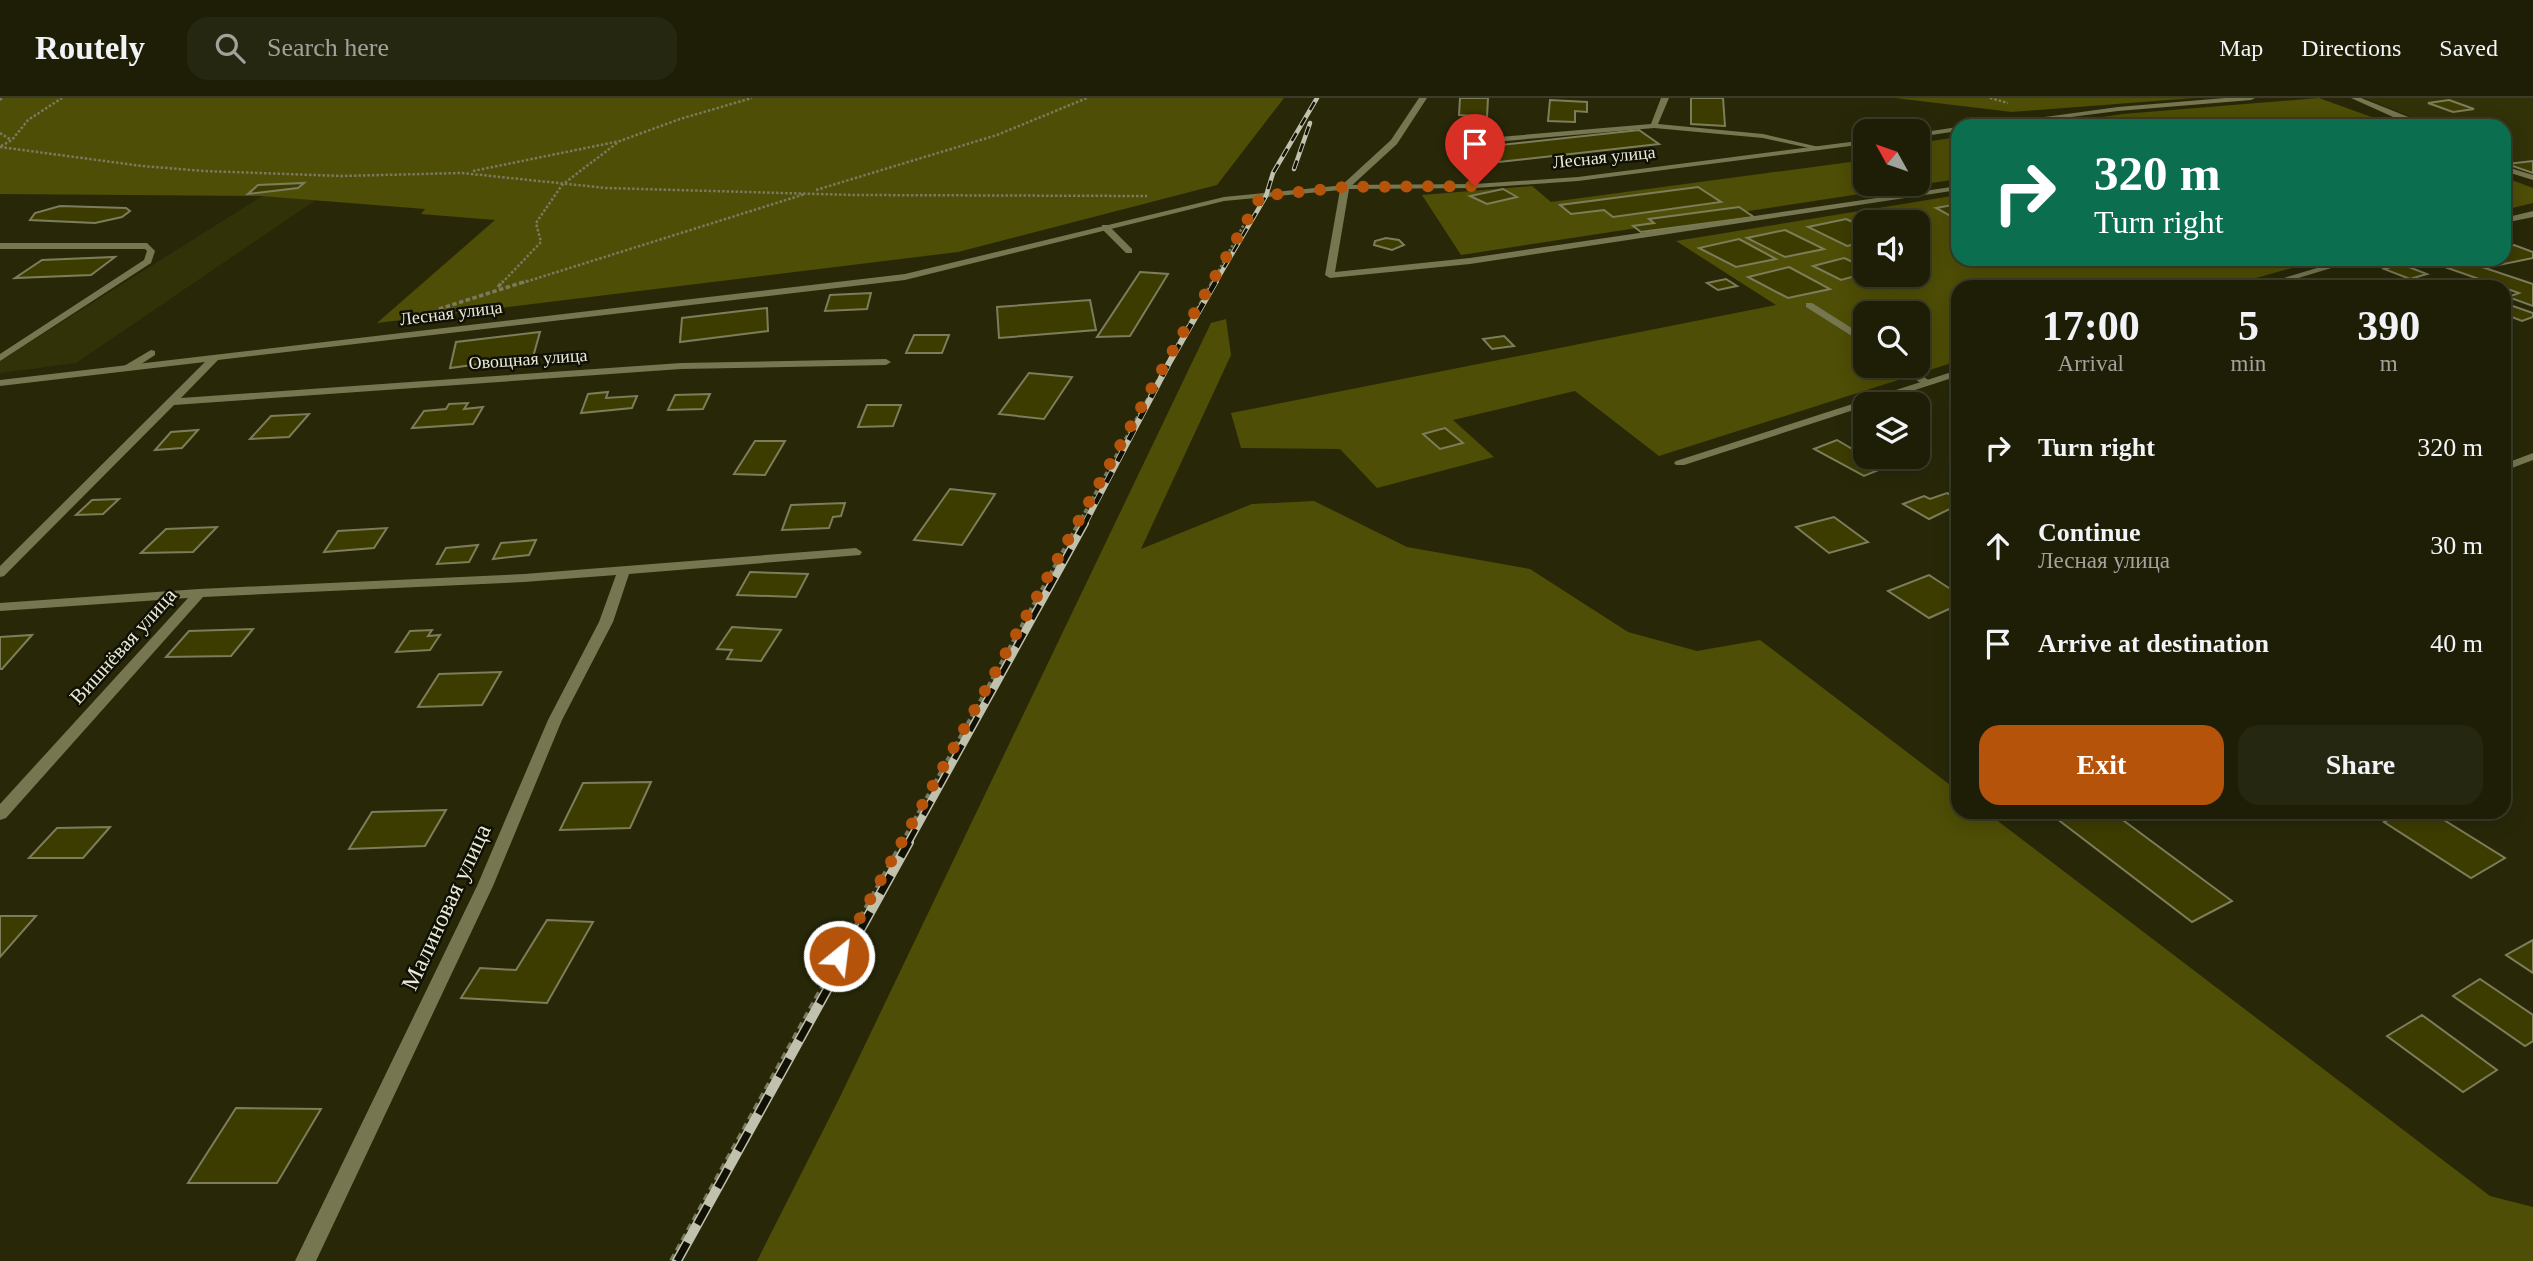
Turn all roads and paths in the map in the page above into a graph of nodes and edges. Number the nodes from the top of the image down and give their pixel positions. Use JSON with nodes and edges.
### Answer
{"nodes":[{"id":1,"x":62,"y":98,"type":"edge"},
{"id":2,"x":752,"y":98,"type":"edge"},
{"id":3,"x":1087,"y":98,"type":"edge"},
{"id":4,"x":1423,"y":98,"type":"edge"},
{"id":5,"x":1665,"y":98,"type":"edge"},
{"id":6,"x":2251,"y":98,"type":"edge"},
{"id":7,"x":2355,"y":98,"type":"edge"},
{"id":8,"x":2039,"y":119,"type":"edge"},
{"id":9,"x":2405,"y":119,"type":"edge"},
{"id":10,"x":1654,"y":126,"type":"junction"},
{"id":11,"x":1951,"y":130,"type":"edge"},
{"id":12,"x":0,"y":133,"type":"edge"},
{"id":13,"x":1930,"y":133,"type":"edge"},
{"id":14,"x":12,"y":140,"type":"junction"},
{"id":15,"x":620,"y":141,"type":"junction"},
{"id":16,"x":1853,"y":144,"type":"edge"},
{"id":17,"x":0,"y":147,"type":"edge"},
{"id":18,"x":1819,"y":148,"type":"junction"},
{"id":19,"x":2511,"y":170,"type":"edge"},
{"id":20,"x":462,"y":173,"type":"junction"},
{"id":21,"x":2533,"y":178,"type":"edge"},
{"id":22,"x":562,"y":185,"type":"junction"},
{"id":23,"x":1475,"y":186,"type":"junction"},
{"id":24,"x":1345,"y":187,"type":"junction"},
{"id":25,"x":1951,"y":189,"type":"edge"},
{"id":26,"x":812,"y":192,"type":"junction"},
{"id":27,"x":1159,"y":196,"type":"dead end"},
{"id":28,"x":1261,"y":196,"type":"junction"},
{"id":29,"x":2533,"y":214,"type":"edge"},
{"id":30,"x":2511,"y":219,"type":"edge"},
{"id":31,"x":1105,"y":227,"type":"junction"},
{"id":32,"x":0,"y":246,"type":"edge"},
{"id":33,"x":1129,"y":251,"type":"dead end"},
{"id":34,"x":2332,"y":266,"type":"edge"},
{"id":35,"x":2284,"y":280,"type":"edge"},
{"id":36,"x":496,"y":289,"type":"junction"},
{"id":37,"x":1809,"y":305,"type":"dead end"},
{"id":38,"x":432,"y":311,"type":"dead end"},
{"id":39,"x":1853,"y":334,"type":"edge"},
{"id":40,"x":151,"y":353,"type":"dead end"},
{"id":41,"x":0,"y":358,"type":"edge"},
{"id":42,"x":215,"y":358,"type":"junction"},
{"id":43,"x":886,"y":362,"type":"dead end"},
{"id":44,"x":128,"y":368,"type":"junction"},
{"id":45,"x":1951,"y":375,"type":"edge"},
{"id":46,"x":1920,"y":378,"type":"edge"},
{"id":47,"x":1926,"y":382,"type":"junction"},
{"id":48,"x":0,"y":383,"type":"edge"},
{"id":49,"x":172,"y":402,"type":"junction"},
{"id":50,"x":2533,"y":456,"type":"edge"},
{"id":51,"x":1680,"y":463,"type":"dead end"},
{"id":52,"x":2511,"y":465,"type":"edge"},
{"id":53,"x":856,"y":552,"type":"dead end"},
{"id":54,"x":624,"y":570,"type":"junction"},
{"id":55,"x":0,"y":573,"type":"edge"},
{"id":56,"x":199,"y":593,"type":"junction"},
{"id":57,"x":0,"y":607,"type":"edge"},
{"id":58,"x":0,"y":814,"type":"edge"},
{"id":59,"x":305,"y":1261,"type":"edge"},
{"id":60,"x":672,"y":1261,"type":"edge"}],
"edges":[{"from":1,"to":14,"type":"path"},
{"from":2,"to":15,"type":"path"},
{"from":3,"to":26,"type":"path"},
{"from":4,"to":24,"type":"street"},
{"from":5,"to":10,"type":"street"},
{"from":6,"to":8,"type":"street"},
{"from":7,"to":9,"type":"street"},
{"from":10,"to":18,"type":"street"},
{"from":10,"to":23,"type":"street"},
{"from":11,"to":13,"type":"street"},
{"from":12,"to":14,"type":"path"},
{"from":14,"to":17,"type":"path"},
{"from":15,"to":20,"type":"path"},
{"from":15,"to":22,"type":"path"},
{"from":16,"to":18,"type":"street","name":"Лесная улица"},
{"from":17,"to":20,"type":"path"},
{"from":18,"to":23,"type":"street","name":"Лесная улица"},
{"from":19,"to":21,"type":"street"},
{"from":20,"to":22,"type":"path"},
{"from":22,"to":26,"type":"path"},
{"from":22,"to":36,"type":"path"},
{"from":23,"to":24,"type":"street","name":"Лесная улица"},
{"from":24,"to":25,"type":"street"},
{"from":24,"to":28,"type":"street","name":"Лесная улица"},
{"from":26,"to":27,"type":"path"},
{"from":26,"to":36,"type":"path"},
{"from":28,"to":31,"type":"street","name":"Лесная улица"},
{"from":28,"to":60,"type":"path"},
{"from":29,"to":30,"type":"street"},
{"from":31,"to":33,"type":"street"},
{"from":31,"to":42,"type":"street","name":"Лесная улица"},
{"from":32,"to":41,"type":"street"},
{"from":34,"to":35,"type":"street"},
{"from":36,"to":38,"type":"path"},
{"from":37,"to":39,"type":"street"},
{"from":40,"to":44,"type":"street"},
{"from":42,"to":44,"type":"street","name":"Лесная улица"},
{"from":42,"to":49,"type":"street"},
{"from":43,"to":49,"type":"street","name":"Овощная улица"},
{"from":44,"to":48,"type":"street","name":"Лесная улица"},
{"from":45,"to":47,"type":"street"},
{"from":46,"to":47,"type":"street"},
{"from":47,"to":51,"type":"street"},
{"from":49,"to":55,"type":"street"},
{"from":50,"to":52,"type":"street"},
{"from":53,"to":54,"type":"street"},
{"from":54,"to":56,"type":"street"},
{"from":54,"to":59,"type":"street","name":"Малиновая улица"},
{"from":56,"to":57,"type":"street","name":"Вишнёвая улица"},
{"from":56,"to":58,"type":"street","name":"Вишнёвая улица"}]}
